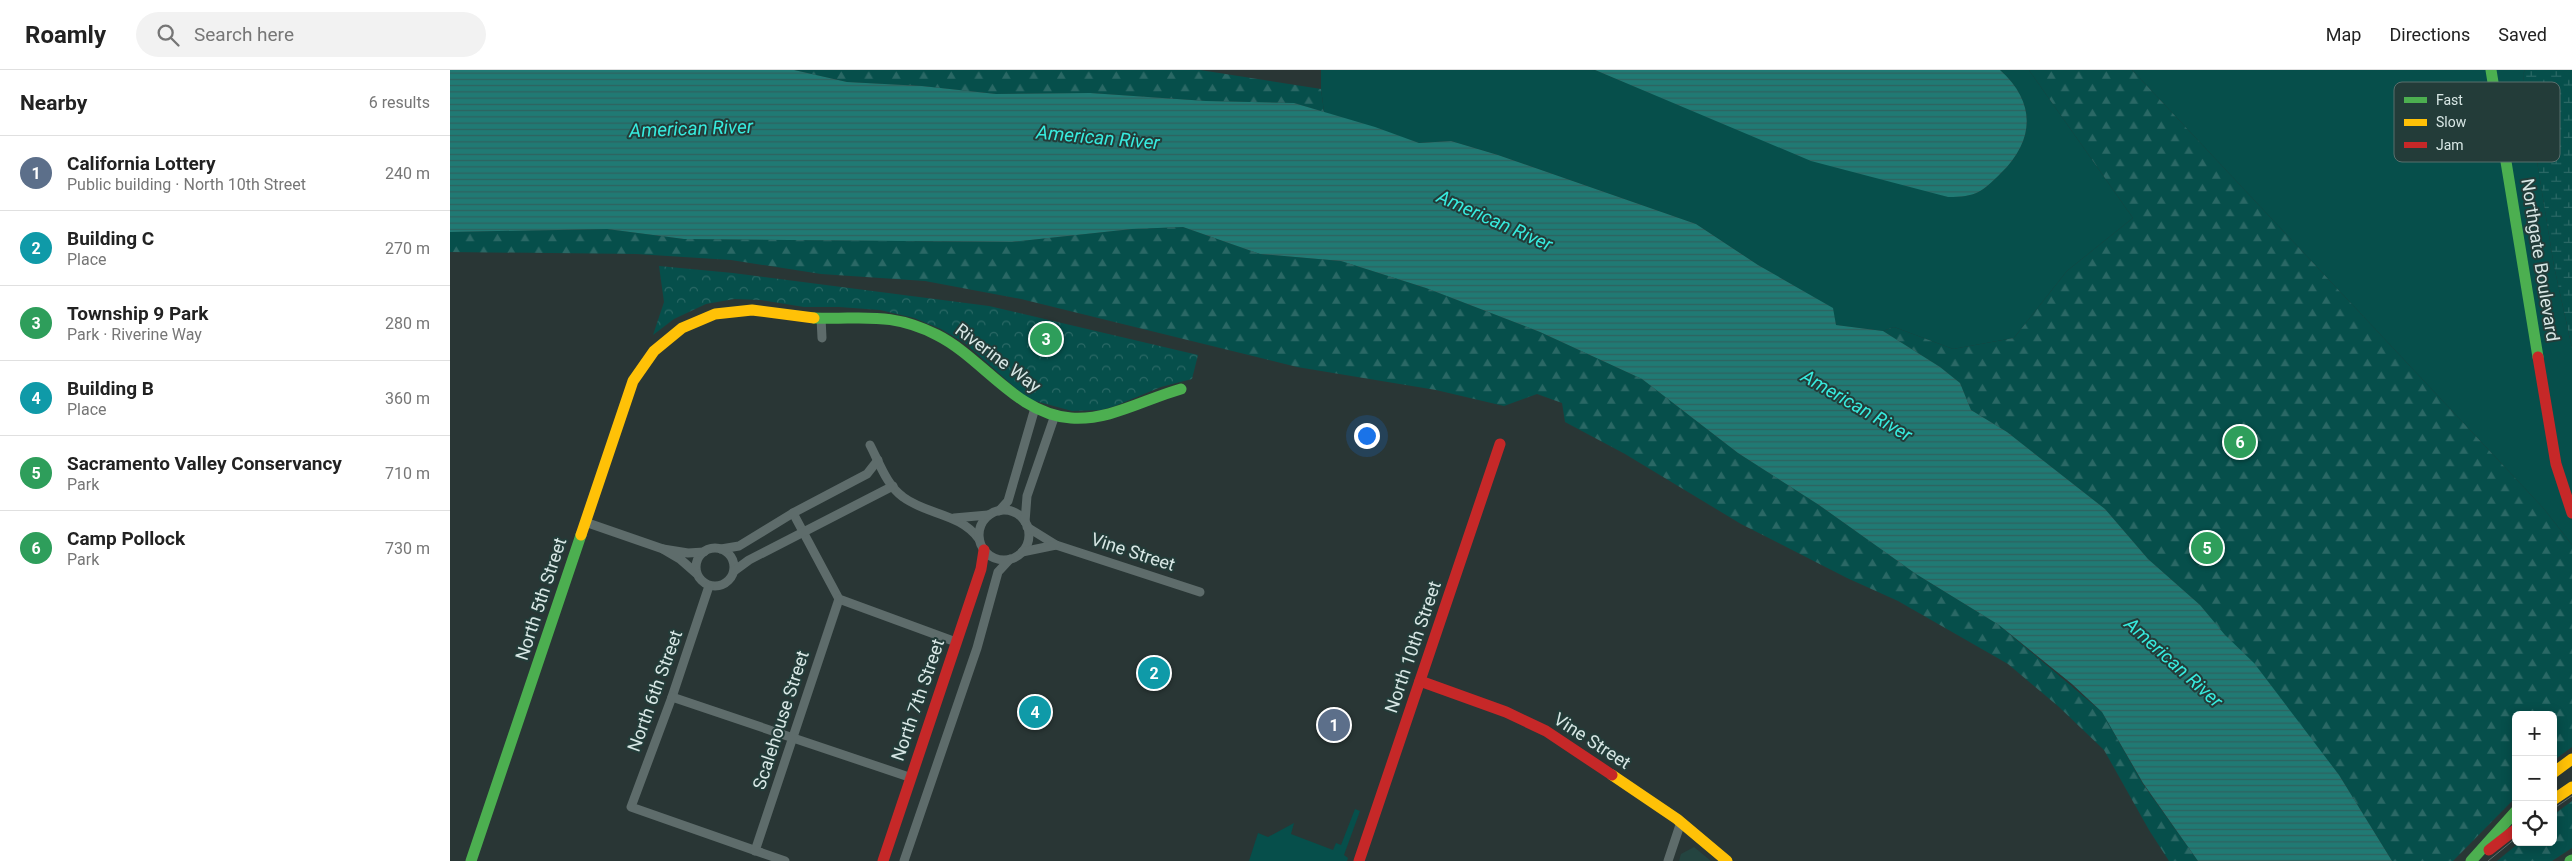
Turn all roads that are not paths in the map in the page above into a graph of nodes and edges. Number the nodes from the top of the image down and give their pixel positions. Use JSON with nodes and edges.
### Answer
{"nodes":[{"id":1,"x":2506,"y":162,"type":"edge"},
{"id":2,"x":821,"y":318,"type":"junction"},
{"id":3,"x":822,"y":338,"type":"dead end"},
{"id":4,"x":653,"y":352,"type":"joint"},
{"id":5,"x":1181,"y":389,"type":"dead end"},
{"id":6,"x":1035,"y":408,"type":"junction"},
{"id":7,"x":1055,"y":415,"type":"junction"},
{"id":8,"x":1500,"y":444,"type":"dead end"},
{"id":9,"x":870,"y":446,"type":"dead end"},
{"id":10,"x":878,"y":460,"type":"junction"},
{"id":11,"x":893,"y":486,"type":"junction"},
{"id":12,"x":999,"y":511,"type":"junction"},
{"id":13,"x":793,"y":513,"type":"junction"},
{"id":14,"x":2572,"y":513,"type":"edge"},
{"id":15,"x":988,"y":515,"type":"junction"},
{"id":16,"x":954,"y":518,"type":"junction"},
{"id":17,"x":585,"y":522,"type":"junction"},
{"id":18,"x":1026,"y":524,"type":"junction"},
{"id":19,"x":804,"y":534,"type":"junction"},
{"id":20,"x":979,"y":539,"type":"junction"},
{"id":21,"x":1056,"y":545,"type":"junction"},
{"id":22,"x":721,"y":549,"type":"junction"},
{"id":23,"x":663,"y":550,"type":"junction"},
{"id":24,"x":984,"y":550,"type":"junction"},
{"id":25,"x":704,"y":552,"type":"junction"},
{"id":26,"x":1022,"y":552,"type":"junction"},
{"id":27,"x":1010,"y":559,"type":"junction"},
{"id":28,"x":734,"y":571,"type":"junction"},
{"id":29,"x":696,"y":573,"type":"junction"},
{"id":30,"x":709,"y":586,"type":"junction"},
{"id":31,"x":1200,"y":592,"type":"dead end"},
{"id":32,"x":838,"y":599,"type":"junction"},
{"id":33,"x":956,"y":642,"type":"junction"},
{"id":34,"x":1420,"y":681,"type":"junction"},
{"id":35,"x":672,"y":697,"type":"junction"},
{"id":36,"x":792,"y":736,"type":"junction"},
{"id":37,"x":2572,"y":758,"type":"edge"},
{"id":38,"x":2557,"y":771,"type":"edge"},
{"id":39,"x":909,"y":777,"type":"junction"},
{"id":40,"x":2572,"y":787,"type":"edge"},
{"id":41,"x":2557,"y":797,"type":"edge"},
{"id":42,"x":2512,"y":816,"type":"edge"},
{"id":43,"x":1681,"y":822,"type":"junction"},
{"id":44,"x":2512,"y":832,"type":"edge"},
{"id":45,"x":755,"y":851,"type":"junction"},
{"id":46,"x":471,"y":861,"type":"edge"},
{"id":47,"x":785,"y":861,"type":"edge"},
{"id":48,"x":883,"y":861,"type":"edge"},
{"id":49,"x":904,"y":861,"type":"edge"},
{"id":50,"x":1359,"y":861,"type":"edge"},
{"id":51,"x":1668,"y":861,"type":"edge"},
{"id":52,"x":1727,"y":861,"type":"edge"},
{"id":53,"x":2473,"y":861,"type":"edge"}],
"edges":[{"from":1,"to":14,"type":"main road","name":"Northgate Boulevard"},
{"from":2,"to":3,"type":"street"},
{"from":2,"to":4,"type":"main road","name":"Riverine Way"},
{"from":2,"to":6,"type":"main road","name":"Riverine Way"},
{"from":4,"to":17,"type":"main road","name":"North 5th Street"},
{"from":5,"to":7,"type":"main road","name":"Riverine Way"},
{"from":6,"to":7,"type":"main road","name":"Riverine Way"},
{"from":6,"to":12,"type":"street"},
{"from":7,"to":18,"type":"street"},
{"from":8,"to":34,"type":"main road","name":"North 10th Street"},
{"from":9,"to":10,"type":"street"},
{"from":10,"to":11,"type":"street"},
{"from":10,"to":13,"type":"street"},
{"from":11,"to":16,"type":"street"},
{"from":11,"to":19,"type":"street"},
{"from":12,"to":15,"type":"street"},
{"from":12,"to":18,"type":"street"},
{"from":13,"to":19,"type":"street"},
{"from":13,"to":22,"type":"street"},
{"from":15,"to":16,"type":"street"},
{"from":15,"to":20,"type":"street"},
{"from":16,"to":20,"type":"street"},
{"from":17,"to":23,"type":"street"},
{"from":17,"to":46,"type":"main road","name":"North 5th Street"},
{"from":18,"to":21,"type":"street","name":"Vine Street"},
{"from":18,"to":26,"type":"street"},
{"from":19,"to":28,"type":"street"},
{"from":19,"to":32,"type":"street"},
{"from":20,"to":24,"type":"street"},
{"from":21,"to":26,"type":"street","name":"Vine Street"},
{"from":21,"to":31,"type":"street","name":"Vine Street"},
{"from":22,"to":25,"type":"street"},
{"from":22,"to":28,"type":"street"},
{"from":23,"to":25,"type":"street"},
{"from":23,"to":29,"type":"street"},
{"from":24,"to":27,"type":"street"},
{"from":24,"to":33,"type":"main road","name":"North 7th Street"},
{"from":25,"to":29,"type":"street"},
{"from":26,"to":27,"type":"street"},
{"from":27,"to":49,"type":"street"},
{"from":28,"to":30,"type":"street"},
{"from":29,"to":30,"type":"street"},
{"from":30,"to":35,"type":"street","name":"North 6th Street"},
{"from":32,"to":33,"type":"street"},
{"from":32,"to":36,"type":"street","name":"Scalehouse Street"},
{"from":33,"to":39,"type":"main road","name":"North 7th Street"},
{"from":34,"to":43,"type":"main road","name":"Vine Street"},
{"from":34,"to":50,"type":"main road","name":"North 10th Street"},
{"from":35,"to":36,"type":"street"},
{"from":35,"to":45,"type":"street","name":"North 6th Street"},
{"from":36,"to":39,"type":"street"},
{"from":36,"to":45,"type":"street","name":"Scalehouse Street"},
{"from":37,"to":38,"type":"main road"},
{"from":39,"to":48,"type":"main road","name":"North 7th Street"},
{"from":40,"to":41,"type":"main road"},
{"from":42,"to":53,"type":"main road"},
{"from":43,"to":51,"type":"street"},
{"from":43,"to":52,"type":"main road","name":"Vine Street"},
{"from":44,"to":53,"type":"main road"},
{"from":45,"to":47,"type":"street"}]}
